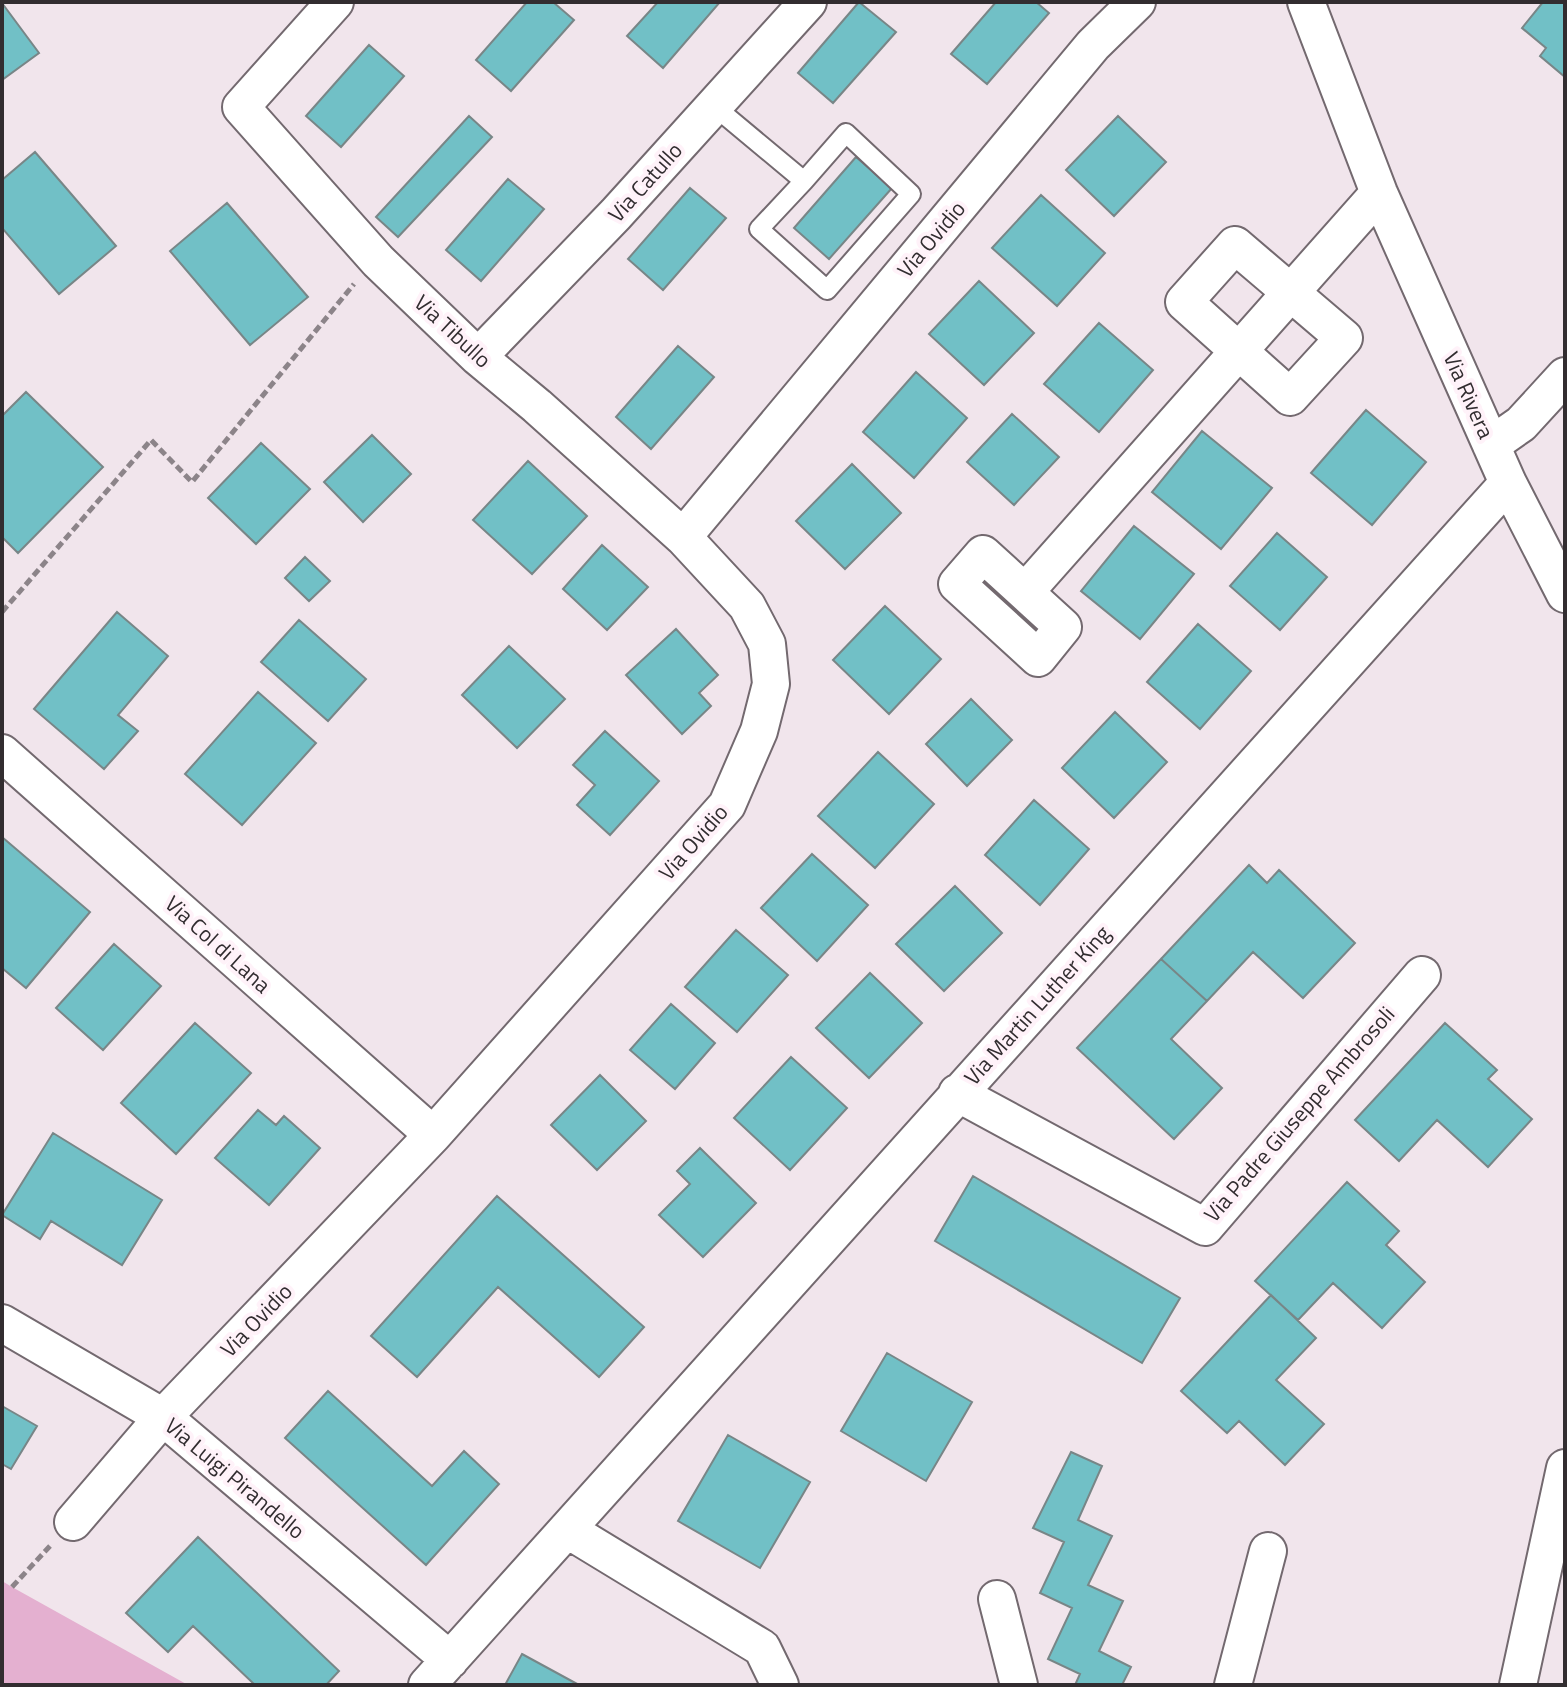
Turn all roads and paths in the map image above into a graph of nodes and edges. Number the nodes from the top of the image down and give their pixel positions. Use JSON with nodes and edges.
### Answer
{"nodes":[{"id":1,"x":335,"y":2,"type":"edge"},
{"id":2,"x":808,"y":2,"type":"edge"},
{"id":3,"x":1137,"y":2,"type":"edge"},
{"id":4,"x":1306,"y":2,"type":"edge"},
{"id":5,"x":714,"y":106,"type":"junction"},
{"id":6,"x":804,"y":181,"type":"junction"},
{"id":7,"x":1379,"y":193,"type":"junction"},
{"id":8,"x":378,"y":261,"type":"junction"},
{"id":9,"x":1292,"y":293,"type":"junction"},
{"id":10,"x":1239,"y":351,"type":"junction"},
{"id":11,"x":478,"y":357,"type":"junction"},
{"id":12,"x":1565,"y":376,"type":"edge"},
{"id":13,"x":1491,"y":445,"type":"junction"},
{"id":14,"x":1508,"y":483,"type":"junction"},
{"id":15,"x":683,"y":537,"type":"junction"},
{"id":16,"x":1025,"y":592,"type":"dead end"},
{"id":17,"x":1565,"y":594,"type":"edge"},
{"id":18,"x":2,"y":612,"type":"edge"},
{"id":19,"x":2,"y":753,"type":"edge"},
{"id":20,"x":1422,"y":975,"type":"dead end"},
{"id":21,"x":957,"y":1093,"type":"junction"},
{"id":22,"x":433,"y":1135,"type":"junction"},
{"id":23,"x":2,"y":1323,"type":"edge"},
{"id":24,"x":163,"y":1417,"type":"junction"},
{"id":25,"x":1565,"y":1468,"type":"edge"},
{"id":26,"x":73,"y":1522,"type":"joint"},
{"id":27,"x":568,"y":1530,"type":"junction"},
{"id":28,"x":1268,"y":1551,"type":"dead end"},
{"id":29,"x":12,"y":1587,"type":"dead end"},
{"id":30,"x":997,"y":1599,"type":"dead end"},
{"id":31,"x":438,"y":1673,"type":"edge"},
{"id":32,"x":780,"y":1685,"type":"edge"},
{"id":33,"x":1019,"y":1685,"type":"edge"},
{"id":34,"x":1233,"y":1685,"type":"edge"},
{"id":35,"x":1518,"y":1685,"type":"edge"}],
"edges":[{"from":1,"to":8,"type":"street","name":"Via Tibullo"},
{"from":2,"to":5,"type":"street","name":"Via Catullo"},
{"from":3,"to":15,"type":"street","name":"Via Ovidio"},
{"from":4,"to":7,"type":"street","name":"Via Rivera"},
{"from":5,"to":6,"type":"lane"},
{"from":5,"to":11,"type":"street","name":"Via Catullo"},
{"from":6,"to":6,"type":"lane"},
{"from":7,"to":9,"type":"street"},
{"from":7,"to":13,"type":"street","name":"Via Rivera"},
{"from":8,"to":11,"type":"street","name":"Via Tibullo"},
{"from":8,"to":18,"type":"path"},
{"from":9,"to":10,"type":"street"},
{"from":9,"to":10,"type":"street"},
{"from":9,"to":10,"type":"street"},
{"from":10,"to":16,"type":"street"},
{"from":11,"to":15,"type":"street","name":"Via Tibullo"},
{"from":12,"to":13,"type":"street"},
{"from":13,"to":14,"type":"street","name":"Via Rivera"},
{"from":14,"to":17,"type":"street","name":"Via Rivera"},
{"from":14,"to":21,"type":"street","name":"Via Martin Luther King"},
{"from":15,"to":22,"type":"street","name":"Via Ovidio"},
{"from":19,"to":22,"type":"street","name":"Via Col di Lana"},
{"from":20,"to":21,"type":"street","name":"Via Padre Giuseppe Ambrosoli"},
{"from":21,"to":27,"type":"street","name":"Via Martin Luther King"},
{"from":22,"to":24,"type":"street","name":"Via Ovidio"},
{"from":23,"to":24,"type":"street","name":"Via Luigi Pirandello"},
{"from":24,"to":26,"type":"street","name":"Via Ovidio"},
{"from":24,"to":31,"type":"street","name":"Via Luigi Pirandello"},
{"from":25,"to":35,"type":"street"},
{"from":26,"to":29,"type":"path"},
{"from":27,"to":31,"type":"street","name":"Via Martin Luther King"},
{"from":27,"to":32,"type":"street"},
{"from":28,"to":34,"type":"street"},
{"from":30,"to":33,"type":"street"}]}
